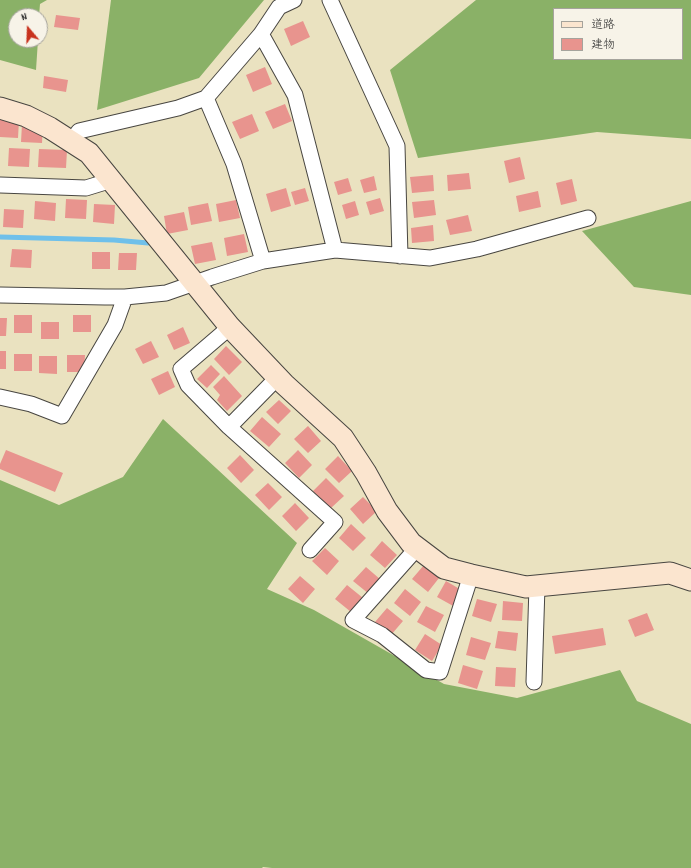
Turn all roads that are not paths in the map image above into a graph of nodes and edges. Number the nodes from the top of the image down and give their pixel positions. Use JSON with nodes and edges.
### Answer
{"nodes":[{"id":1,"x":294,"y":0,"type":"edge"},
{"id":2,"x":330,"y":0,"type":"edge"},
{"id":3,"x":261,"y":34,"type":"junction"},
{"id":4,"x":206,"y":98,"type":"junction"},
{"id":5,"x":0,"y":108,"type":"edge"},
{"id":6,"x":71,"y":142,"type":"junction"},
{"id":7,"x":112,"y":180,"type":"junction"},
{"id":8,"x":0,"y":185,"type":"edge"},
{"id":9,"x":588,"y":218,"type":"dead end"},
{"id":10,"x":335,"y":250,"type":"junction"},
{"id":11,"x":400,"y":256,"type":"junction"},
{"id":12,"x":263,"y":261,"type":"junction"},
{"id":13,"x":193,"y":283,"type":"junction"},
{"id":14,"x":0,"y":295,"type":"edge"},
{"id":15,"x":125,"y":297,"type":"junction"},
{"id":16,"x":230,"y":327,"type":"junction"},
{"id":17,"x":277,"y":378,"type":"junction"},
{"id":18,"x":0,"y":397,"type":"edge"},
{"id":19,"x":229,"y":427,"type":"junction"},
{"id":20,"x":417,"y":548,"type":"junction"},
{"id":21,"x":310,"y":550,"type":"dead end"},
{"id":22,"x":471,"y":576,"type":"junction"},
{"id":23,"x":691,"y":580,"type":"edge"},
{"id":24,"x":537,"y":586,"type":"junction"},
{"id":25,"x":534,"y":682,"type":"dead end"}],
"edges":[{"from":1,"to":3,"type":"street"},
{"from":2,"to":11,"type":"street"},
{"from":3,"to":4,"type":"street"},
{"from":3,"to":10,"type":"street"},
{"from":4,"to":6,"type":"street"},
{"from":4,"to":12,"type":"street"},
{"from":5,"to":6,"type":"street"},
{"from":6,"to":7,"type":"street"},
{"from":7,"to":8,"type":"street"},
{"from":7,"to":13,"type":"street"},
{"from":9,"to":11,"type":"street"},
{"from":10,"to":11,"type":"street"},
{"from":10,"to":12,"type":"street"},
{"from":12,"to":13,"type":"street"},
{"from":13,"to":15,"type":"street"},
{"from":13,"to":16,"type":"street"},
{"from":14,"to":15,"type":"street"},
{"from":15,"to":18,"type":"street"},
{"from":16,"to":17,"type":"street"},
{"from":16,"to":19,"type":"street"},
{"from":17,"to":19,"type":"street"},
{"from":17,"to":20,"type":"street"},
{"from":19,"to":21,"type":"street"},
{"from":20,"to":22,"type":"street"},
{"from":20,"to":22,"type":"street"},
{"from":22,"to":24,"type":"street"},
{"from":23,"to":24,"type":"street"},
{"from":24,"to":25,"type":"street"}]}
